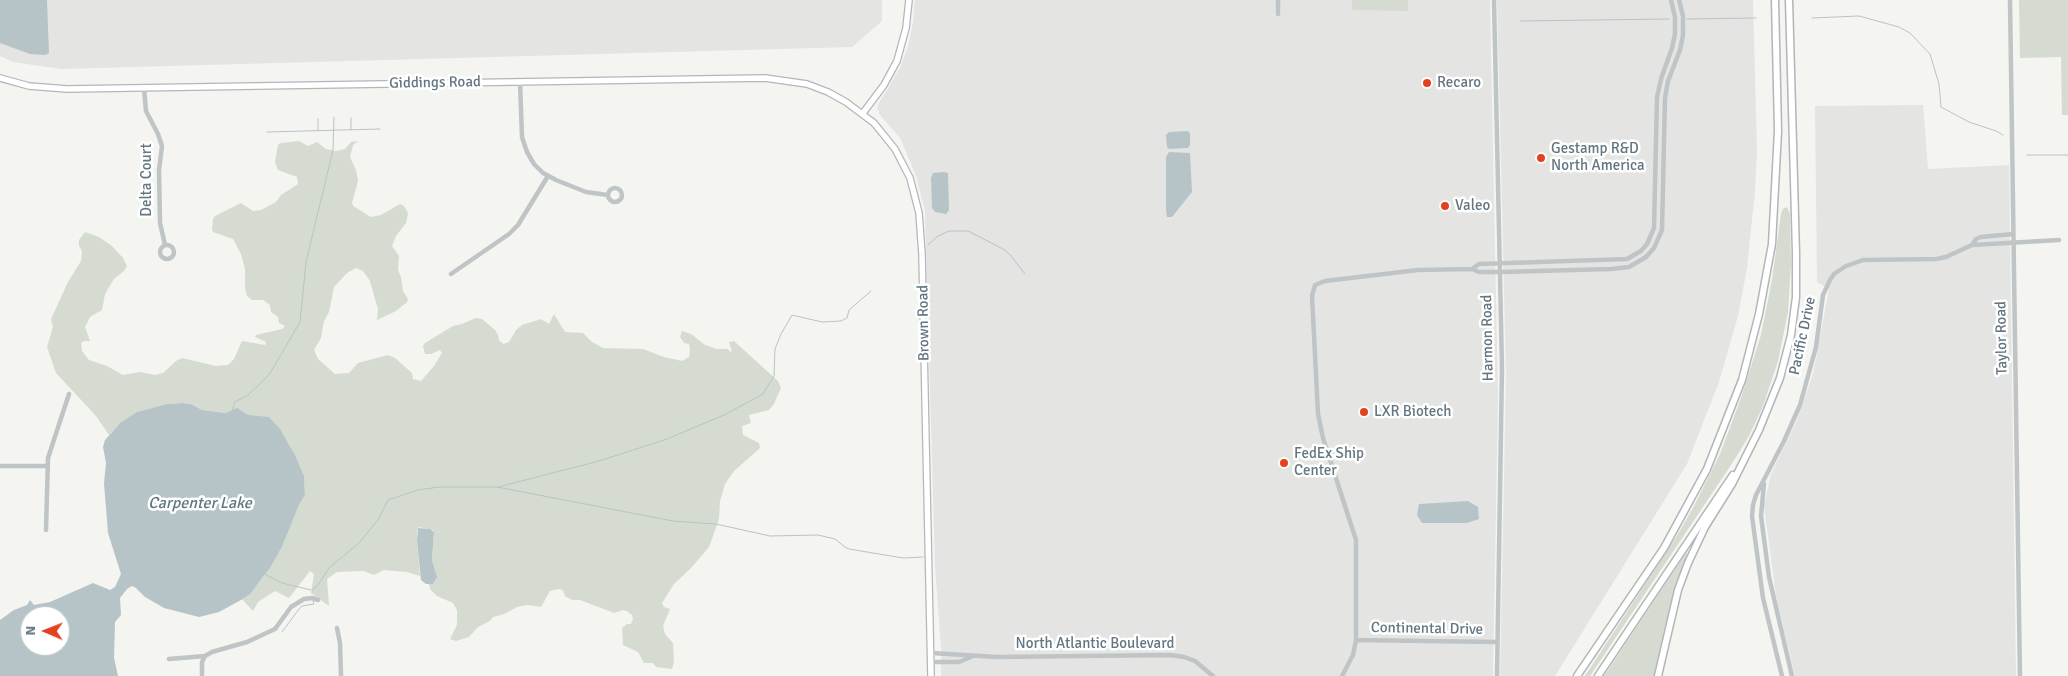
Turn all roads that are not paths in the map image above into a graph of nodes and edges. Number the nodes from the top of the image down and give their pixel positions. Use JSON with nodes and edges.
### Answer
{"nodes":[{"id":1,"x":909,"y":0,"type":"edge"},
{"id":2,"x":1278,"y":0,"type":"edge"},
{"id":3,"x":1494,"y":0,"type":"edge"},
{"id":4,"x":1671,"y":0,"type":"edge"},
{"id":5,"x":1679,"y":0,"type":"edge"},
{"id":6,"x":1775,"y":0,"type":"edge"},
{"id":7,"x":1789,"y":0,"type":"edge"},
{"id":8,"x":2010,"y":0,"type":"edge"},
{"id":9,"x":1278,"y":14,"type":"dead end"},
{"id":10,"x":0,"y":78,"type":"edge"},
{"id":11,"x":520,"y":82,"type":"junction"},
{"id":12,"x":144,"y":88,"type":"junction"},
{"id":13,"x":862,"y":113,"type":"junction"},
{"id":14,"x":548,"y":176,"type":"junction"},
{"id":15,"x":608,"y":194,"type":"dead end"},
{"id":16,"x":2013,"y":234,"type":"junction"},
{"id":17,"x":2059,"y":240,"type":"dead end"},
{"id":18,"x":2014,"y":242,"type":"junction"},
{"id":19,"x":165,"y":245,"type":"dead end"},
{"id":20,"x":1972,"y":245,"type":"junction"},
{"id":21,"x":1500,"y":264,"type":"junction"},
{"id":22,"x":1472,"y":269,"type":"junction"},
{"id":23,"x":1500,"y":272,"type":"junction"},
{"id":24,"x":451,"y":274,"type":"dead end"},
{"id":25,"x":69,"y":394,"type":"dead end"},
{"id":26,"x":1741,"y":464,"type":"junction"},
{"id":27,"x":0,"y":466,"type":"edge"},
{"id":28,"x":47,"y":466,"type":"junction"},
{"id":29,"x":1764,"y":480,"type":"junction"},
{"id":30,"x":46,"y":530,"type":"dead end"},
{"id":31,"x":318,"y":600,"type":"dead end"},
{"id":32,"x":1776,"y":613,"type":"junction"},
{"id":33,"x":1767,"y":615,"type":"junction"},
{"id":34,"x":337,"y":628,"type":"dead end"},
{"id":35,"x":1356,"y":640,"type":"junction"},
{"id":36,"x":1498,"y":642,"type":"junction"},
{"id":37,"x":931,"y":653,"type":"junction"},
{"id":38,"x":205,"y":656,"type":"junction"},
{"id":39,"x":971,"y":657,"type":"junction"},
{"id":40,"x":169,"y":659,"type":"dead end"},
{"id":41,"x":931,"y":662,"type":"junction"},
{"id":42,"x":202,"y":676,"type":"edge"},
{"id":43,"x":340,"y":676,"type":"edge"},
{"id":44,"x":931,"y":676,"type":"edge"},
{"id":45,"x":1213,"y":676,"type":"edge"},
{"id":46,"x":1342,"y":676,"type":"edge"},
{"id":47,"x":1497,"y":676,"type":"edge"},
{"id":48,"x":1577,"y":676,"type":"edge"},
{"id":49,"x":1598,"y":676,"type":"edge"},
{"id":50,"x":1658,"y":676,"type":"edge"},
{"id":51,"x":1782,"y":676,"type":"edge"},
{"id":52,"x":1792,"y":676,"type":"edge"},
{"id":53,"x":2020,"y":676,"type":"edge"}],
"edges":[{"from":1,"to":13,"type":"main road"},
{"from":2,"to":9,"type":"street"},
{"from":3,"to":21,"type":"street","name":"Harmon Road"},
{"from":4,"to":21,"type":"street"},
{"from":5,"to":23,"type":"street"},
{"from":6,"to":48,"type":"highway"},
{"from":7,"to":26,"type":"highway"},
{"from":8,"to":16,"type":"street","name":"Taylor Road"},
{"from":10,"to":12,"type":"main road","name":"Giddings Road"},
{"from":11,"to":12,"type":"main road","name":"Giddings Road"},
{"from":11,"to":13,"type":"main road","name":"Giddings Road"},
{"from":11,"to":14,"type":"street"},
{"from":12,"to":19,"type":"street","name":"Delta Court"},
{"from":13,"to":37,"type":"main road","name":"Brown Road"},
{"from":14,"to":15,"type":"street"},
{"from":14,"to":24,"type":"street"},
{"from":16,"to":18,"type":"street","name":"Taylor Road"},
{"from":16,"to":20,"type":"street","name":"Pacific Drive"},
{"from":17,"to":18,"type":"street","name":"Pacific Drive"},
{"from":18,"to":20,"type":"street","name":"Pacific Drive"},
{"from":18,"to":53,"type":"street","name":"Taylor Road"},
{"from":20,"to":29,"type":"street","name":"Pacific Drive"},
{"from":21,"to":22,"type":"street"},
{"from":21,"to":23,"type":"street","name":"Harmon Road"},
{"from":22,"to":23,"type":"street"},
{"from":22,"to":35,"type":"street"},
{"from":23,"to":36,"type":"street","name":"Harmon Road"},
{"from":25,"to":28,"type":"street"},
{"from":26,"to":49,"type":"highway"},
{"from":26,"to":50,"type":"highway"},
{"from":27,"to":28,"type":"street"},
{"from":28,"to":30,"type":"street"},
{"from":29,"to":32,"type":"street","name":"Pacific Drive"},
{"from":29,"to":33,"type":"street","name":"Pacific Drive"},
{"from":31,"to":38,"type":"street"},
{"from":32,"to":33,"type":"street"},
{"from":32,"to":52,"type":"street","name":"Pacific Drive"},
{"from":33,"to":51,"type":"street","name":"Pacific Drive"},
{"from":34,"to":43,"type":"street"},
{"from":35,"to":36,"type":"street","name":"Continental Drive"},
{"from":35,"to":46,"type":"street"},
{"from":36,"to":47,"type":"street","name":"Harmon Road"},
{"from":37,"to":39,"type":"street","name":"North Atlantic Boulevard"},
{"from":37,"to":41,"type":"main road","name":"Brown Road"},
{"from":38,"to":40,"type":"street"},
{"from":38,"to":42,"type":"street"},
{"from":39,"to":41,"type":"street","name":"North Atlantic Boulevard"},
{"from":39,"to":45,"type":"street","name":"North Atlantic Boulevard"},
{"from":41,"to":44,"type":"main road","name":"Brown Road"}]}
